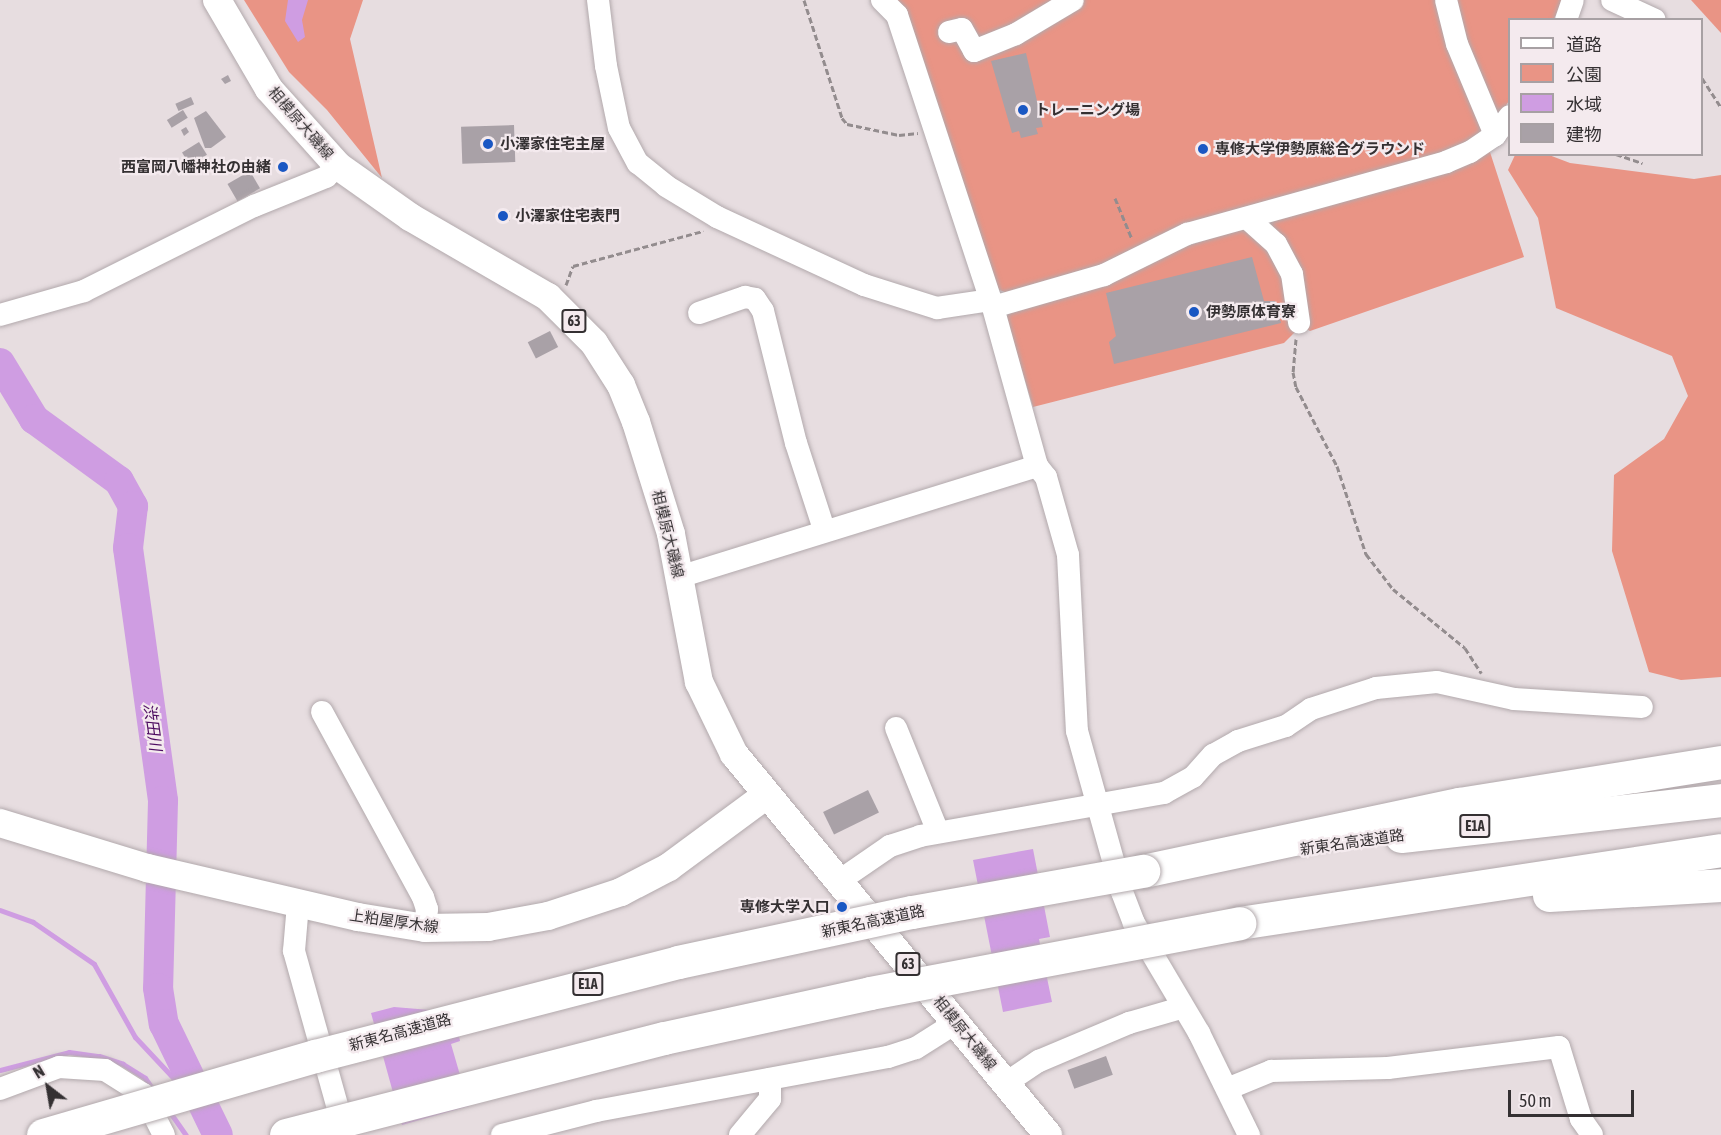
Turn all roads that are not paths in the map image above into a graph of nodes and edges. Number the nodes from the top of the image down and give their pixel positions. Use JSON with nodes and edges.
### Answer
{"nodes":[{"id":1,"x":217,"y":0,"type":"edge"},
{"id":2,"x":598,"y":0,"type":"edge"},
{"id":3,"x":882,"y":0,"type":"edge"},
{"id":4,"x":1073,"y":0,"type":"edge"},
{"id":5,"x":1446,"y":0,"type":"edge"},
{"id":6,"x":1573,"y":0,"type":"edge"},
{"id":7,"x":1612,"y":0,"type":"edge"},
{"id":8,"x":1567,"y":18,"type":"edge"},
{"id":9,"x":1652,"y":18,"type":"edge"},
{"id":10,"x":949,"y":32,"type":"dead end"},
{"id":11,"x":1508,"y":117,"type":"edge"},
{"id":12,"x":1495,"y":135,"type":"junction"},
{"id":13,"x":338,"y":166,"type":"junction"},
{"id":14,"x":1247,"y":218,"type":"junction"},
{"id":15,"x":992,"y":303,"type":"junction"},
{"id":16,"x":699,"y":313,"type":"dead end"},
{"id":17,"x":0,"y":315,"type":"edge"},
{"id":18,"x":1299,"y":322,"type":"road end"},
{"id":19,"x":1037,"y":466,"type":"junction"},
{"id":20,"x":824,"y":529,"type":"junction"},
{"id":21,"x":679,"y":577,"type":"junction"},
{"id":22,"x":1642,"y":707,"type":"dead end"},
{"id":23,"x":322,"y":712,"type":"dead end"},
{"id":24,"x":904,"y":735,"type":"dead end"},
{"id":25,"x":1721,"y":762,"type":"edge"},
{"id":26,"x":765,"y":796,"type":"junction"},
{"id":27,"x":1721,"y":800,"type":"edge"},
{"id":28,"x":1098,"y":805,"type":"junction"},
{"id":29,"x":0,"y":823,"type":"edge"},
{"id":30,"x":938,"y":832,"type":"junction"},
{"id":31,"x":1721,"y":850,"type":"edge"},
{"id":32,"x":1229,"y":856,"type":"junction"},
{"id":33,"x":839,"y":881,"type":"junction"},
{"id":34,"x":1721,"y":885,"type":"edge"},
{"id":35,"x":298,"y":904,"type":"junction"},
{"id":36,"x":1240,"y":927,"type":"junction"},
{"id":37,"x":425,"y":928,"type":"junction"},
{"id":38,"x":1181,"y":1008,"type":"junction"},
{"id":39,"x":957,"y":1022,"type":"junction"},
{"id":40,"x":770,"y":1079,"type":"junction"},
{"id":41,"x":1006,"y":1083,"type":"junction"},
{"id":42,"x":0,"y":1089,"type":"edge"},
{"id":43,"x":1227,"y":1089,"type":"junction"},
{"id":44,"x":43,"y":1135,"type":"edge"},
{"id":45,"x":164,"y":1135,"type":"edge"},
{"id":46,"x":286,"y":1135,"type":"edge"},
{"id":47,"x":346,"y":1135,"type":"edge"},
{"id":48,"x":502,"y":1135,"type":"edge"},
{"id":49,"x":740,"y":1135,"type":"edge"},
{"id":50,"x":1048,"y":1135,"type":"edge"},
{"id":51,"x":1249,"y":1135,"type":"edge"},
{"id":52,"x":1592,"y":1135,"type":"edge"}],
"edges":[{"from":1,"to":13,"type":"main road","name":"相模原大磯線","number":"63"},
{"from":2,"to":15,"type":"street"},
{"from":3,"to":15,"type":"street"},
{"from":4,"to":10,"type":"street"},
{"from":5,"to":12,"type":"street"},
{"from":6,"to":8,"type":"street"},
{"from":7,"to":9,"type":"street"},
{"from":11,"to":12,"type":"street"},
{"from":12,"to":14,"type":"street"},
{"from":13,"to":17,"type":"street"},
{"from":13,"to":21,"type":"main road","name":"相模原大磯線","number":"63"},
{"from":14,"to":15,"type":"street"},
{"from":14,"to":18,"type":"street"},
{"from":15,"to":19,"type":"street"},
{"from":16,"to":20,"type":"street"},
{"from":19,"to":20,"type":"street"},
{"from":19,"to":28,"type":"street"},
{"from":20,"to":21,"type":"street"},
{"from":21,"to":26,"type":"main road","name":"相模原大磯線","number":"63"},
{"from":22,"to":28,"type":"street"},
{"from":23,"to":37,"type":"street"},
{"from":24,"to":30,"type":"street"},
{"from":25,"to":32,"type":"highway"},
{"from":26,"to":33,"type":"main road","name":"相模原大磯線","number":"63"},
{"from":26,"to":37,"type":"main road","name":"上粕屋厚木線"},
{"from":27,"to":32,"type":"highway","name":"新東名高速道路","number":"E1A"},
{"from":28,"to":30,"type":"street"},
{"from":28,"to":38,"type":"street"},
{"from":29,"to":35,"type":"main road","name":"上粕屋厚木線"},
{"from":30,"to":33,"type":"street"},
{"from":31,"to":36,"type":"highway"},
{"from":32,"to":44,"type":"highway","name":"新東名高速道路","number":"E1A","bridge":true},
{"from":33,"to":39,"type":"main road","name":"相模原大磯線","number":"63"},
{"from":34,"to":36,"type":"highway"},
{"from":35,"to":37,"type":"main road","name":"上粕屋厚木線"},
{"from":35,"to":47,"type":"street"},
{"from":36,"to":46,"type":"highway","bridge":true},
{"from":38,"to":41,"type":"street"},
{"from":38,"to":43,"type":"street"},
{"from":39,"to":40,"type":"street"},
{"from":39,"to":41,"type":"main road","name":"相模原大磯線","number":"63"},
{"from":40,"to":48,"type":"street"},
{"from":40,"to":49,"type":"street"},
{"from":41,"to":50,"type":"main road","name":"相模原大磯線","number":"63"},
{"from":42,"to":45,"type":"street"},
{"from":43,"to":51,"type":"street"},
{"from":43,"to":52,"type":"street"}]}
